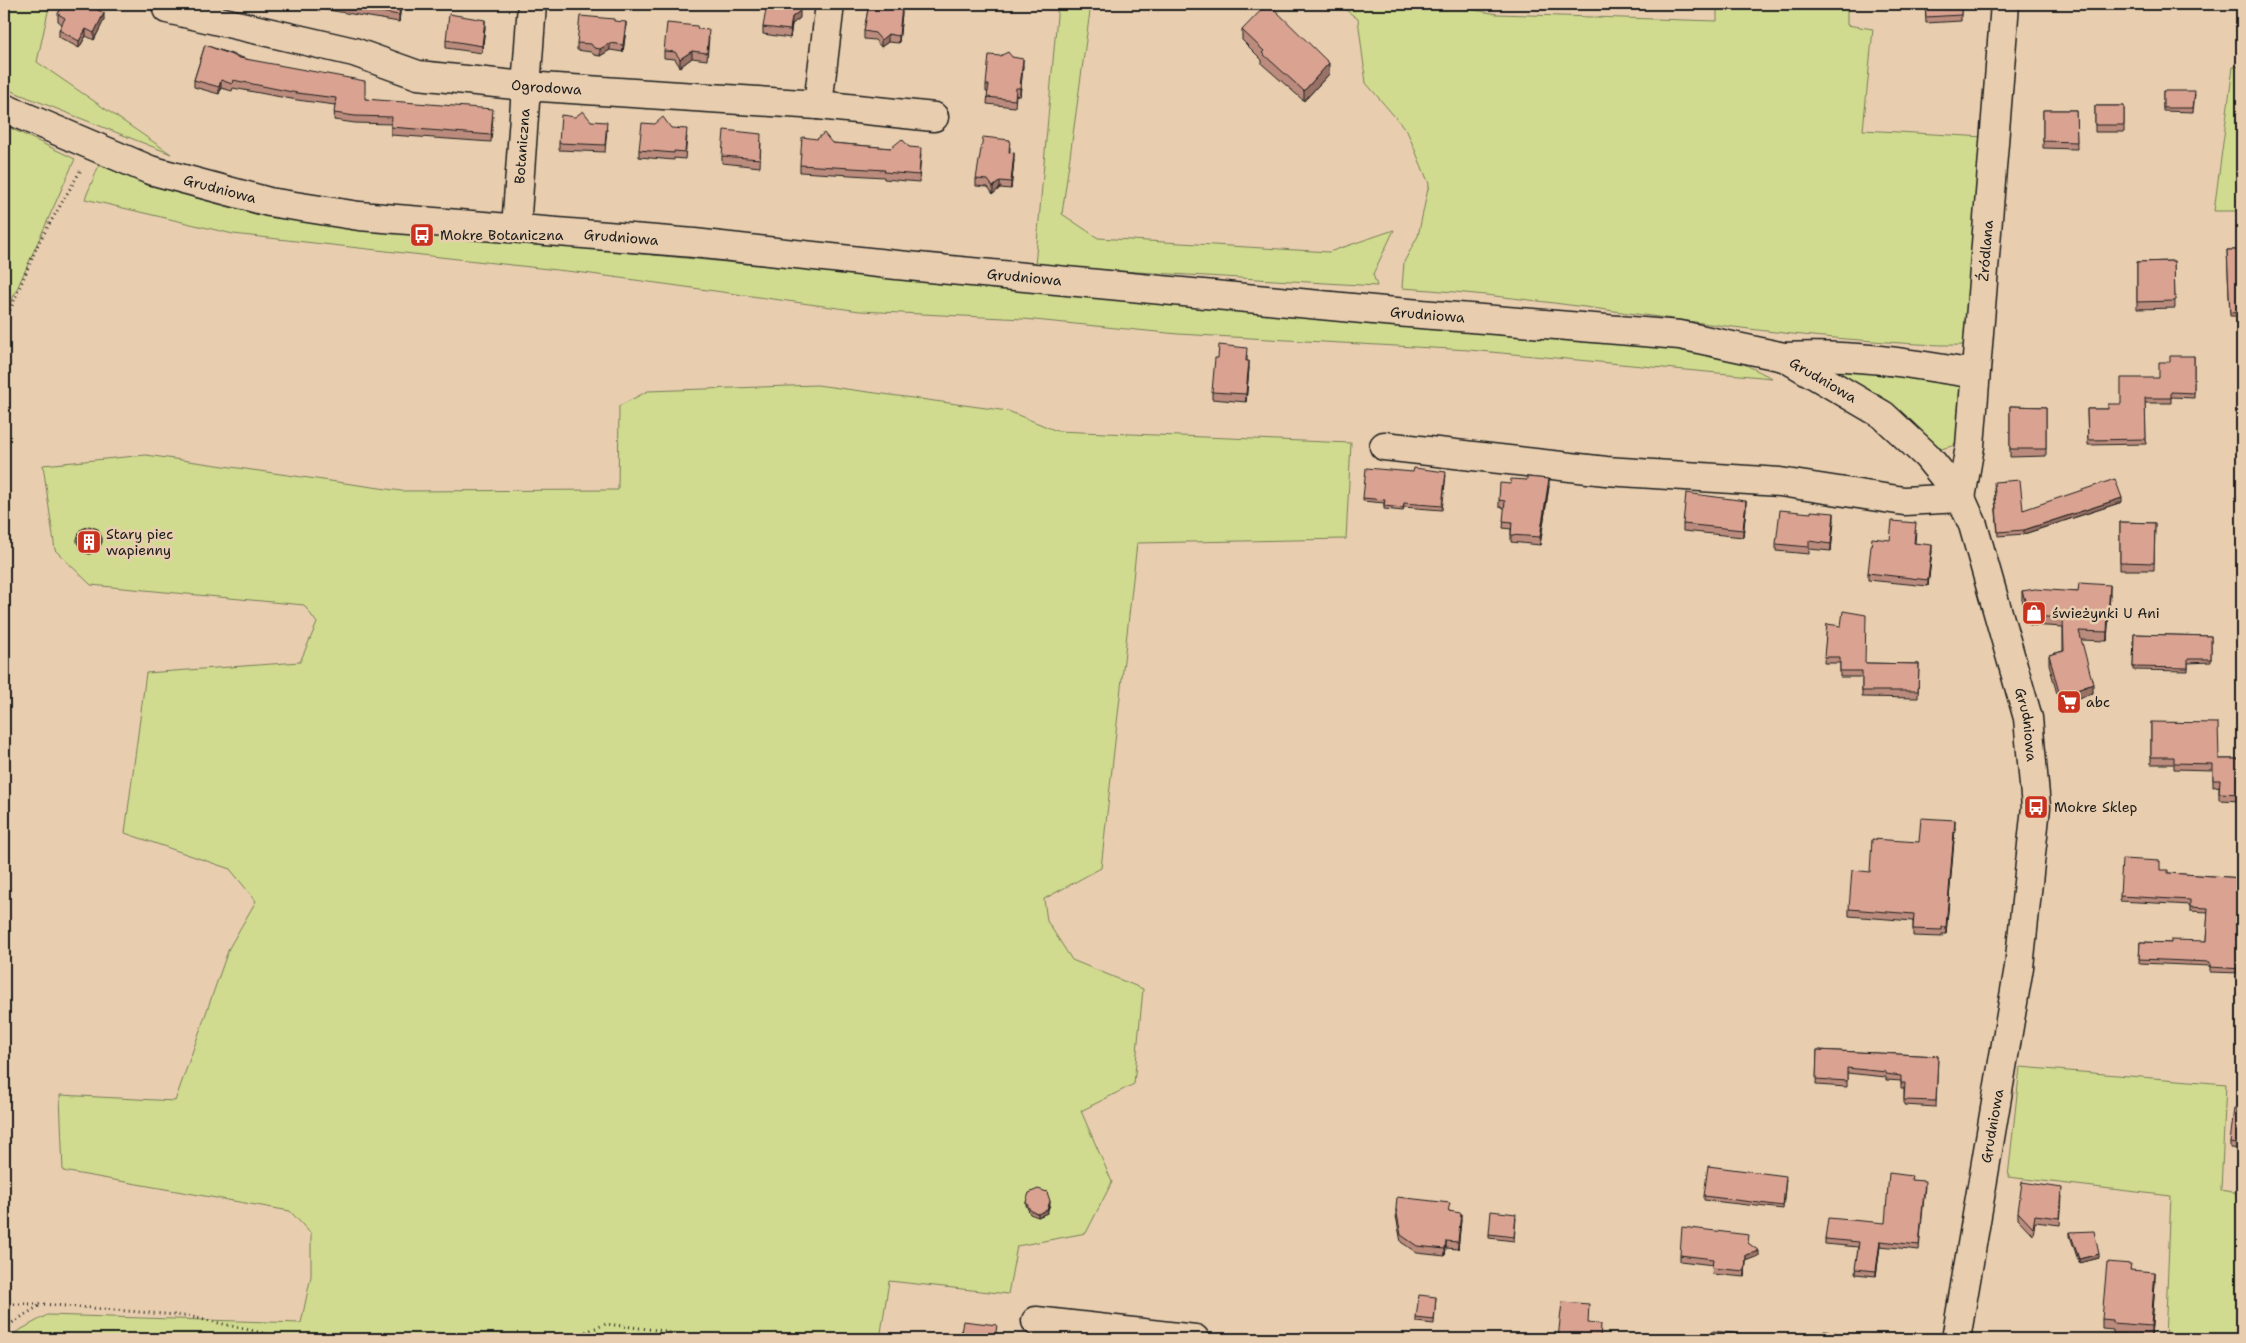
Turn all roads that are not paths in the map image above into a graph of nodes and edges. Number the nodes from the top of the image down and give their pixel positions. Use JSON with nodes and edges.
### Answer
{"nodes":[{"id":1,"x":532,"y":4,"type":"edge"},
{"id":2,"x":830,"y":4,"type":"edge"},
{"id":3,"x":2004,"y":4,"type":"edge"},
{"id":4,"x":167,"y":9,"type":"dead end"},
{"id":5,"x":525,"y":86,"type":"junction"},
{"id":6,"x":818,"y":105,"type":"junction"},
{"id":7,"x":4,"y":108,"type":"edge"},
{"id":8,"x":934,"y":117,"type":"dead end"},
{"id":9,"x":516,"y":228,"type":"junction"},
{"id":10,"x":1784,"y":357,"type":"junction"},
{"id":11,"x":1975,"y":374,"type":"junction"},
{"id":12,"x":1384,"y":446,"type":"dead end"},
{"id":13,"x":1961,"y":498,"type":"junction"},
{"id":14,"x":1036,"y":1321,"type":"dead end"},
{"id":15,"x":1195,"y":1339,"type":"edge"},
{"id":16,"x":1956,"y":1339,"type":"edge"}],
"edges":[{"from":1,"to":5,"type":"street","name":"Botaniczna"},
{"from":2,"to":6,"type":"street"},
{"from":3,"to":11,"type":"street","name":"Źródlana"},
{"from":4,"to":5,"type":"street","name":"Ogrodowa"},
{"from":5,"to":6,"type":"street","name":"Ogrodowa"},
{"from":5,"to":9,"type":"street","name":"Botaniczna"},
{"from":6,"to":8,"type":"street","name":"Ogrodowa"},
{"from":7,"to":9,"type":"street","name":"Grudniowa"},
{"from":9,"to":10,"type":"street","name":"Grudniowa"},
{"from":10,"to":11,"type":"street"},
{"from":10,"to":13,"type":"street","name":"Grudniowa"},
{"from":11,"to":13,"type":"street","name":"Źródlana"},
{"from":12,"to":13,"type":"street"},
{"from":13,"to":16,"type":"street","name":"Grudniowa"},
{"from":14,"to":15,"type":"street"}]}
